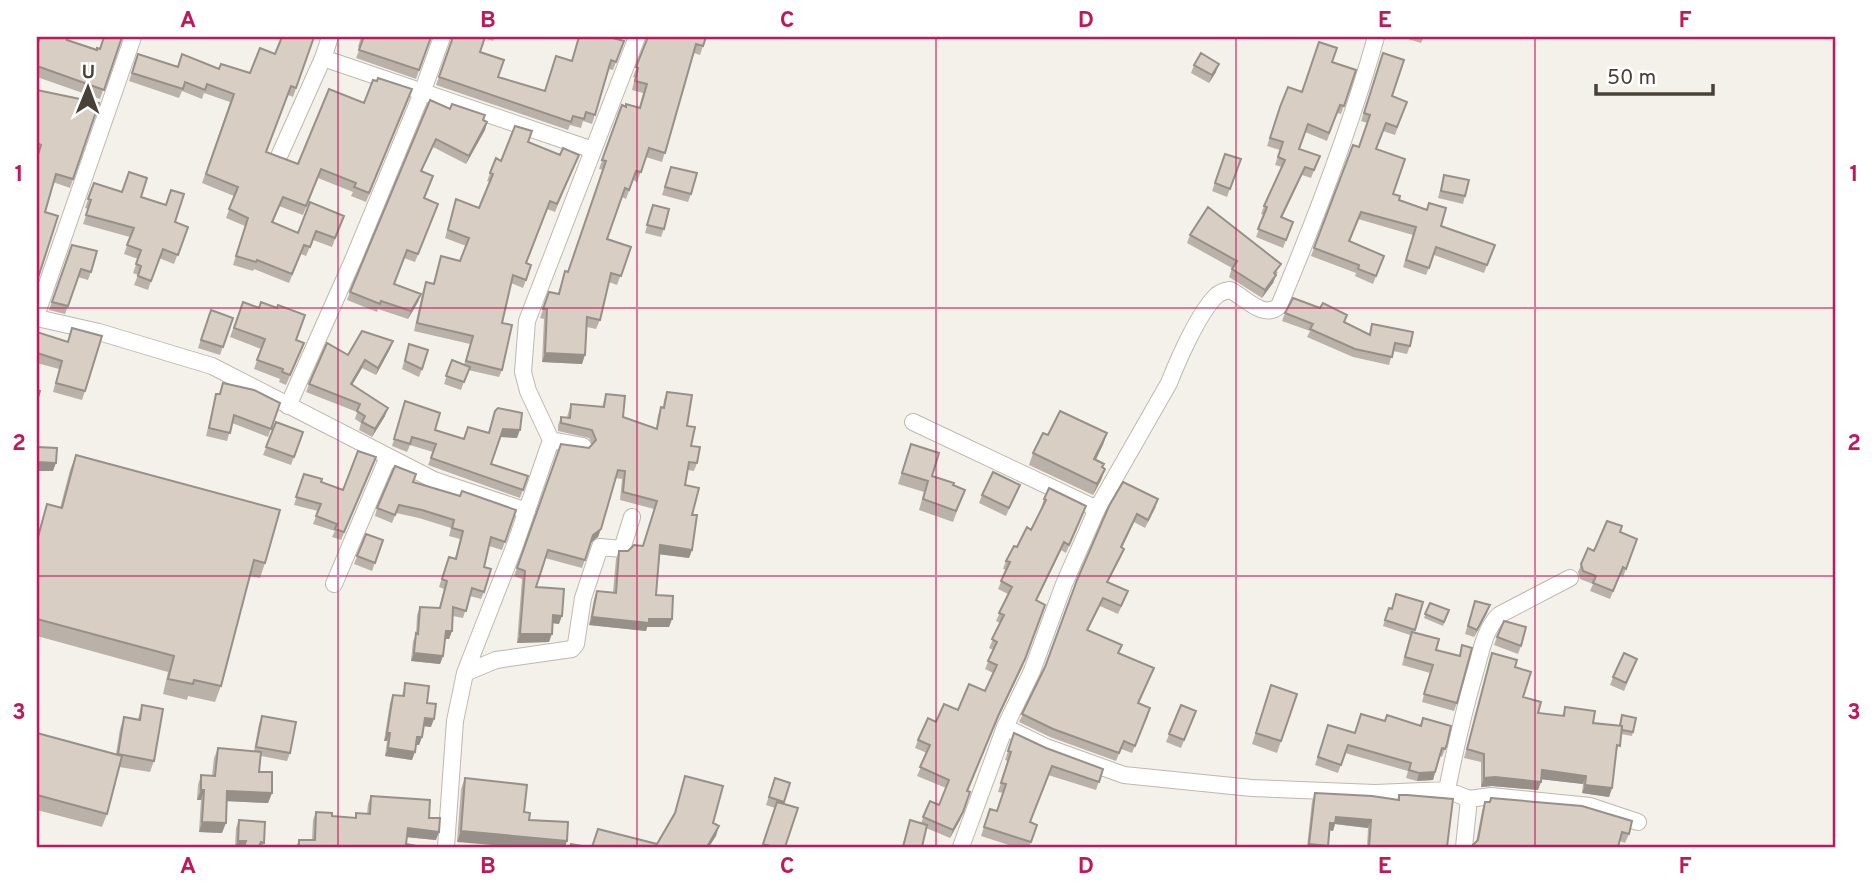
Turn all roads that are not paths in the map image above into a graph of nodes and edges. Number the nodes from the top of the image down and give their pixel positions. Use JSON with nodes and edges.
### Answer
{"nodes":[{"id":1,"x":133,"y":37,"type":"edge"},
{"id":2,"x":330,"y":37,"type":"edge"},
{"id":3,"x":442,"y":37,"type":"edge"},
{"id":4,"x":637,"y":37,"type":"edge"},
{"id":5,"x":1376,"y":37,"type":"edge"},
{"id":6,"x":323,"y":58,"type":"junction"},
{"id":7,"x":422,"y":93,"type":"junction"},
{"id":8,"x":593,"y":150,"type":"junction"},
{"id":9,"x":280,"y":154,"type":"edge"},
{"id":10,"x":37,"y":315,"type":"edge"},
{"id":11,"x":288,"y":406,"type":"junction"},
{"id":12,"x":913,"y":422,"type":"dead end"},
{"id":13,"x":551,"y":440,"type":"junction"},
{"id":14,"x":583,"y":446,"type":"edge"},
{"id":15,"x":388,"y":457,"type":"junction"},
{"id":16,"x":1097,"y":509,"type":"junction"},
{"id":17,"x":527,"y":511,"type":"junction"},
{"id":18,"x":632,"y":517,"type":"dead end"},
{"id":19,"x":1570,"y":578,"type":"dead end"},
{"id":20,"x":334,"y":584,"type":"dead end"},
{"id":21,"x":465,"y":673,"type":"junction"},
{"id":22,"x":1005,"y":727,"type":"junction"},
{"id":23,"x":1447,"y":790,"type":"junction"},
{"id":24,"x":1469,"y":799,"type":"junction"},
{"id":25,"x":1638,"y":822,"type":"dead end"},
{"id":26,"x":446,"y":847,"type":"edge"},
{"id":27,"x":961,"y":847,"type":"edge"},
{"id":28,"x":1464,"y":847,"type":"edge"}],
"edges":[{"from":1,"to":10,"type":"street"},
{"from":2,"to":6,"type":"street"},
{"from":3,"to":7,"type":"street"},
{"from":4,"to":8,"type":"street"},
{"from":5,"to":16,"type":"street"},
{"from":6,"to":7,"type":"street"},
{"from":6,"to":9,"type":"street"},
{"from":7,"to":8,"type":"street"},
{"from":7,"to":11,"type":"street"},
{"from":8,"to":13,"type":"street"},
{"from":10,"to":11,"type":"street"},
{"from":11,"to":15,"type":"street"},
{"from":12,"to":16,"type":"street"},
{"from":13,"to":14,"type":"street"},
{"from":13,"to":17,"type":"street"},
{"from":15,"to":17,"type":"street"},
{"from":15,"to":20,"type":"street"},
{"from":16,"to":22,"type":"street"},
{"from":17,"to":21,"type":"street"},
{"from":18,"to":21,"type":"street"},
{"from":19,"to":23,"type":"street"},
{"from":21,"to":26,"type":"street"},
{"from":22,"to":23,"type":"street"},
{"from":22,"to":27,"type":"street"},
{"from":23,"to":24,"type":"street"},
{"from":24,"to":25,"type":"street"},
{"from":24,"to":28,"type":"street"}]}
